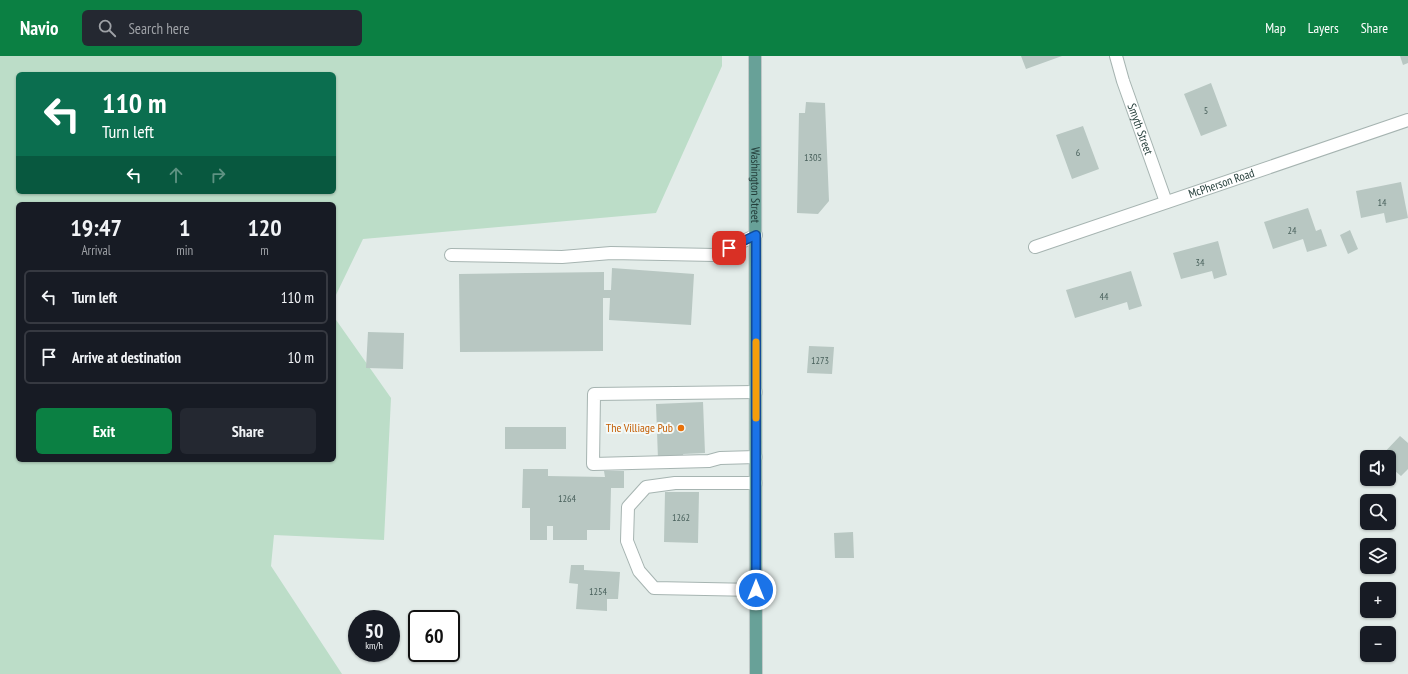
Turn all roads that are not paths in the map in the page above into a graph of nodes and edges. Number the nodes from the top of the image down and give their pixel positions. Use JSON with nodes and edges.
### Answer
{"nodes":[{"id":1,"x":755,"y":56,"type":"edge"},
{"id":2,"x":1116,"y":56,"type":"edge"},
{"id":3,"x":1408,"y":120,"type":"edge"},
{"id":4,"x":1166,"y":202,"type":"junction"},
{"id":5,"x":756,"y":235,"type":"junction"},
{"id":6,"x":1035,"y":247,"type":"dead end"},
{"id":7,"x":451,"y":255,"type":"dead end"},
{"id":8,"x":756,"y":392,"type":"junction"},
{"id":9,"x":756,"y":457,"type":"junction"},
{"id":10,"x":756,"y":483,"type":"junction"},
{"id":11,"x":756,"y":590,"type":"junction"},
{"id":12,"x":756,"y":674,"type":"edge"}],
"edges":[{"from":1,"to":5,"type":"main road","name":"Washington Street"},
{"from":2,"to":4,"type":"street","name":"Smyth Street"},
{"from":3,"to":4,"type":"street","name":"McPherson Road"},
{"from":4,"to":6,"type":"street","name":"McPherson Road"},
{"from":5,"to":7,"type":"street"},
{"from":5,"to":8,"type":"main road","name":"Washington Street"},
{"from":8,"to":9,"type":"main road","name":"Washington Street"},
{"from":8,"to":9,"type":"street"},
{"from":9,"to":10,"type":"main road","name":"Washington Street"},
{"from":10,"to":11,"type":"main road","name":"Washington Street"},
{"from":10,"to":11,"type":"street"},
{"from":11,"to":12,"type":"main road","name":"Washington Street"}]}
